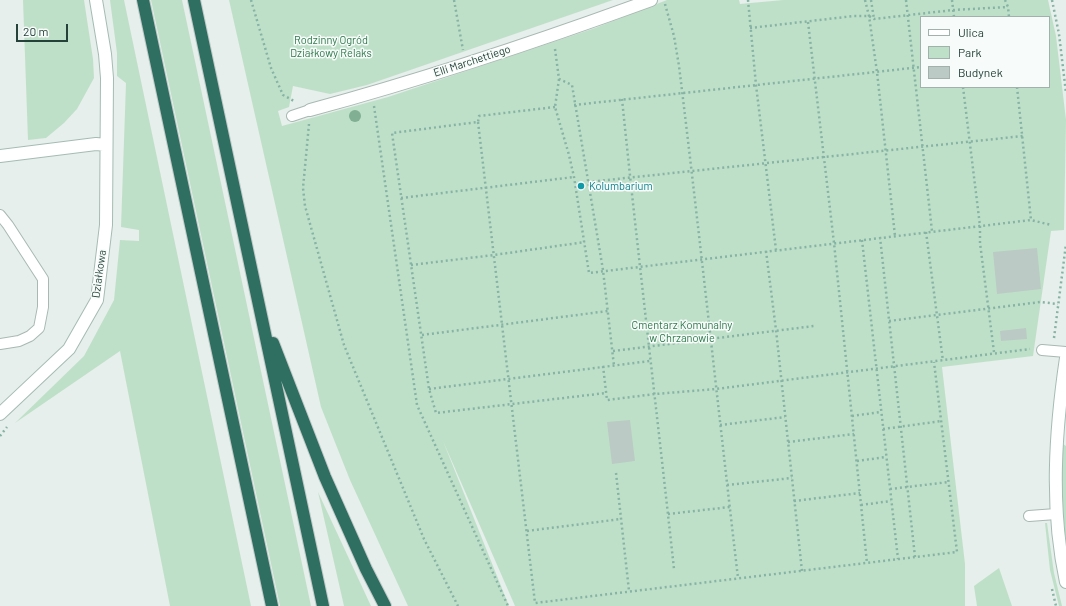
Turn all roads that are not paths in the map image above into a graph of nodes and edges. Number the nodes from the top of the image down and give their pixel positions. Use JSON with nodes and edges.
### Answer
{"nodes":[{"id":1,"x":96,"y":0,"type":"edge"},
{"id":2,"x":143,"y":0,"type":"edge"},
{"id":3,"x":194,"y":0,"type":"edge"},
{"id":4,"x":651,"y":0,"type":"edge"},
{"id":5,"x":310,"y":110,"type":"joint"},
{"id":6,"x":292,"y":116,"type":"dead end"},
{"id":7,"x":106,"y":145,"type":"junction"},
{"id":8,"x":0,"y":156,"type":"edge"},
{"id":9,"x":0,"y":215,"type":"edge"},
{"id":10,"x":259,"y":307,"type":"junction"},
{"id":11,"x":0,"y":344,"type":"edge"},
{"id":12,"x":1042,"y":350,"type":"road end"},
{"id":13,"x":1066,"y":352,"type":"edge"},
{"id":14,"x":1066,"y":358,"type":"edge"},
{"id":15,"x":0,"y":414,"type":"edge"},
{"id":16,"x":1056,"y":514,"type":"junction"},
{"id":17,"x":1029,"y":516,"type":"dead end"},
{"id":18,"x":1066,"y":582,"type":"edge"},
{"id":19,"x":272,"y":606,"type":"edge"},
{"id":20,"x":323,"y":606,"type":"edge"},
{"id":21,"x":385,"y":606,"type":"edge"}],
"edges":[{"from":1,"to":7,"type":"street","name":"Działkowa"},
{"from":2,"to":19,"type":"highway"},
{"from":3,"to":10,"type":"highway"},
{"from":4,"to":5,"type":"street","name":"Elli Marchettiego"},
{"from":5,"to":6,"type":"lane","name":"Elli Marchettiego"},
{"from":7,"to":8,"type":"street"},
{"from":7,"to":15,"type":"street","name":"Działkowa"},
{"from":9,"to":11,"type":"lane"},
{"from":10,"to":20,"type":"highway"},
{"from":10,"to":21,"type":"highway"},
{"from":12,"to":13,"type":"lane"},
{"from":14,"to":16,"type":"street"},
{"from":16,"to":17,"type":"lane"},
{"from":16,"to":18,"type":"street"}]}
